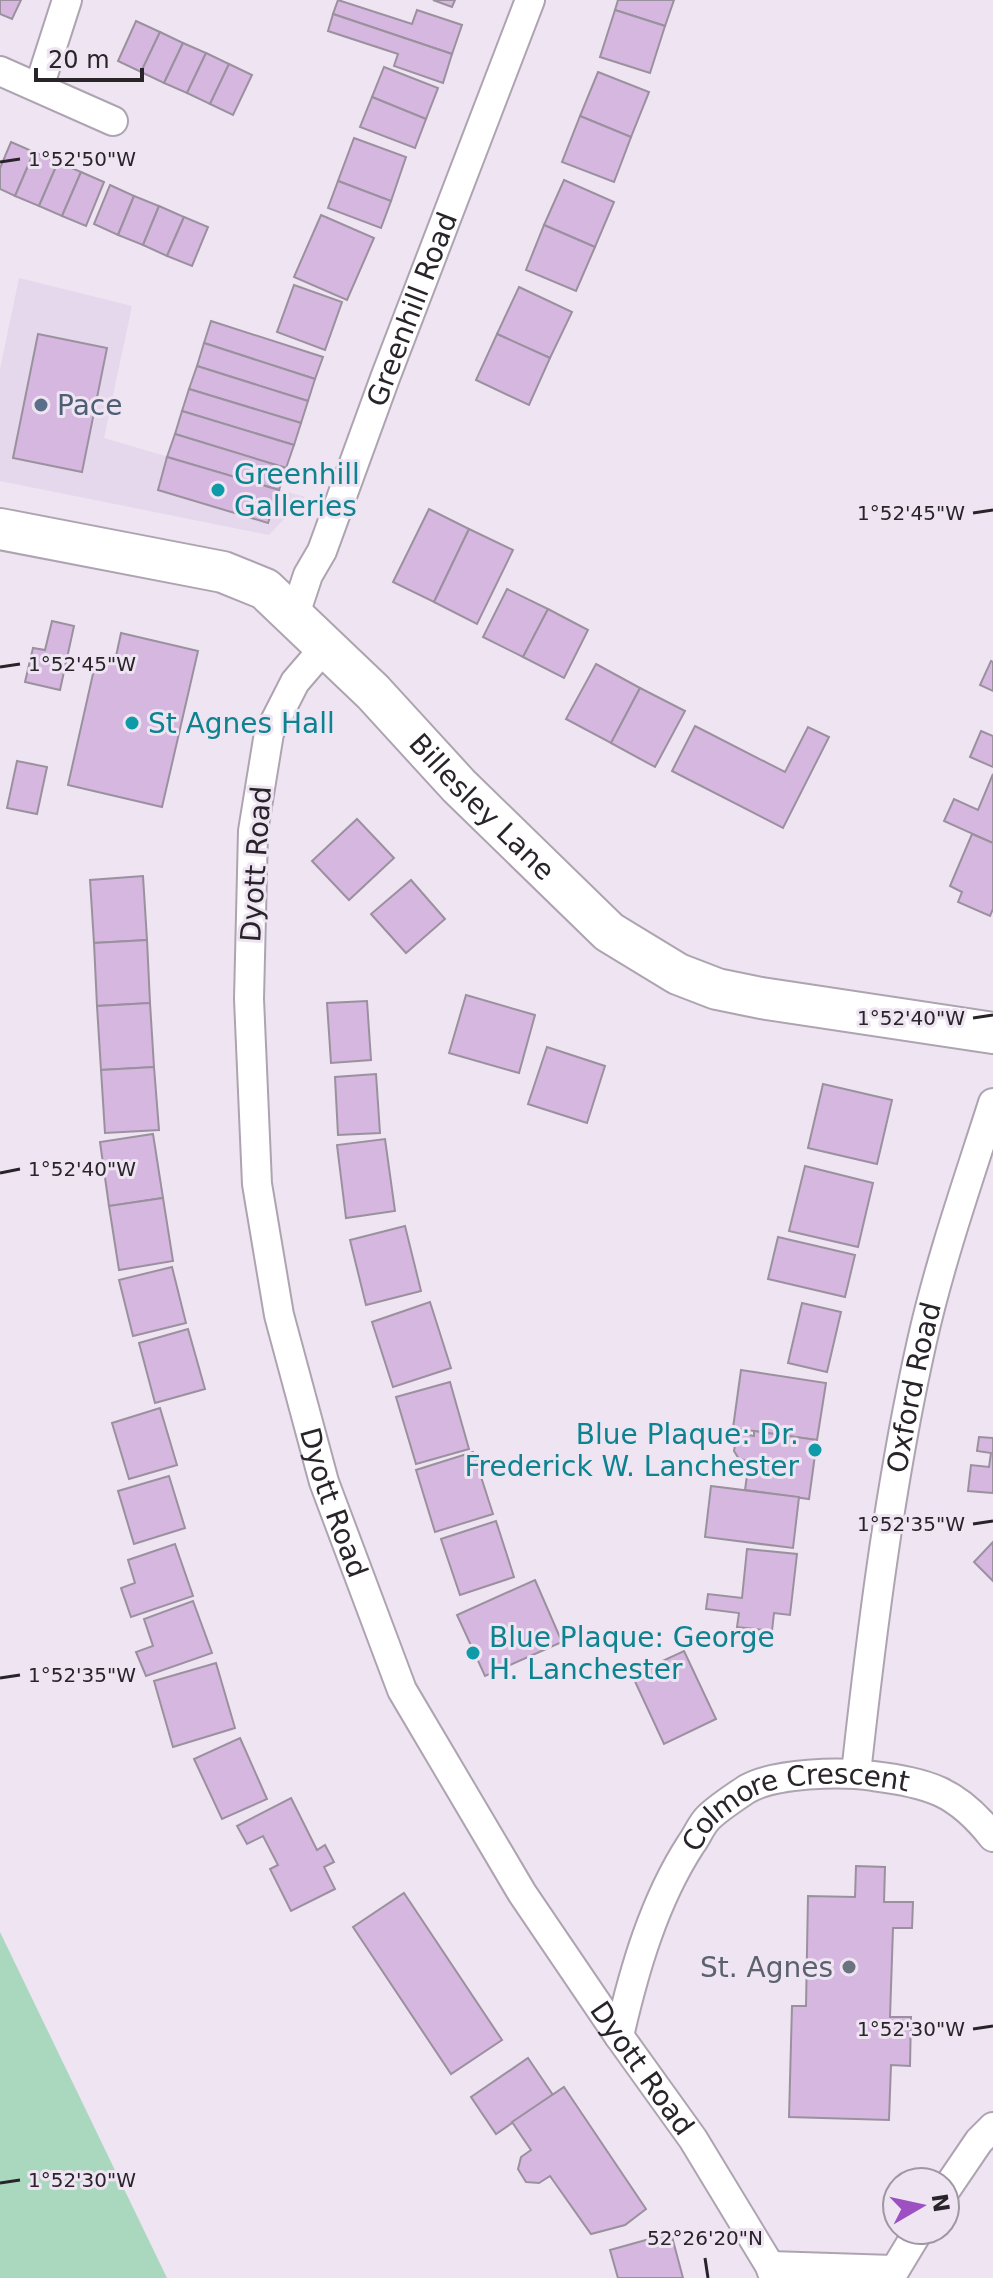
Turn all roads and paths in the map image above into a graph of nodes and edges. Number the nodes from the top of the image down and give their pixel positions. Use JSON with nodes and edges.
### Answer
{"nodes":[{"id":1,"x":67,"y":0,"type":"edge"},
{"id":2,"x":530,"y":0,"type":"edge"},
{"id":3,"x":0,"y":71,"type":"edge"},
{"id":4,"x":39,"y":87,"type":"junction"},
{"id":5,"x":113,"y":121,"type":"dead end"},
{"id":6,"x":0,"y":529,"type":"edge"},
{"id":7,"x":294,"y":617,"type":"junction"},
{"id":8,"x":325,"y":647,"type":"junction"},
{"id":9,"x":993,"y":1033,"type":"edge"},
{"id":10,"x":993,"y":1103,"type":"edge"},
{"id":11,"x":856,"y":1773,"type":"junction"},
{"id":12,"x":993,"y":1837,"type":"edge"},
{"id":13,"x":619,"y":2036,"type":"junction"},
{"id":14,"x":993,"y":2127,"type":"edge"},
{"id":15,"x":961,"y":2167,"type":"edge"},
{"id":16,"x":909,"y":2246,"type":"edge"},
{"id":17,"x":772,"y":2272,"type":"edge"},
{"id":18,"x":891,"y":2274,"type":"edge"}],
"edges":[{"from":1,"to":4,"type":"street"},
{"from":2,"to":7,"type":"street","name":"Greenhill Road"},
{"from":3,"to":4,"type":"street"},
{"from":4,"to":5,"type":"street"},
{"from":6,"to":7,"type":"street","name":"Billesley Lane"},
{"from":7,"to":8,"type":"street","name":"Billesley Lane"},
{"from":8,"to":9,"type":"street","name":"Billesley Lane"},
{"from":8,"to":13,"type":"street","name":"Dyott Road"},
{"from":10,"to":11,"type":"street","name":"Oxford Road"},
{"from":11,"to":12,"type":"street","name":"Colmore Crescent"},
{"from":11,"to":13,"type":"street","name":"Colmore Crescent"},
{"from":13,"to":17,"type":"street","name":"Dyott Road"},
{"from":14,"to":15,"type":"street"},
{"from":16,"to":18,"type":"street"},
{"from":17,"to":18,"type":"street"}]}
